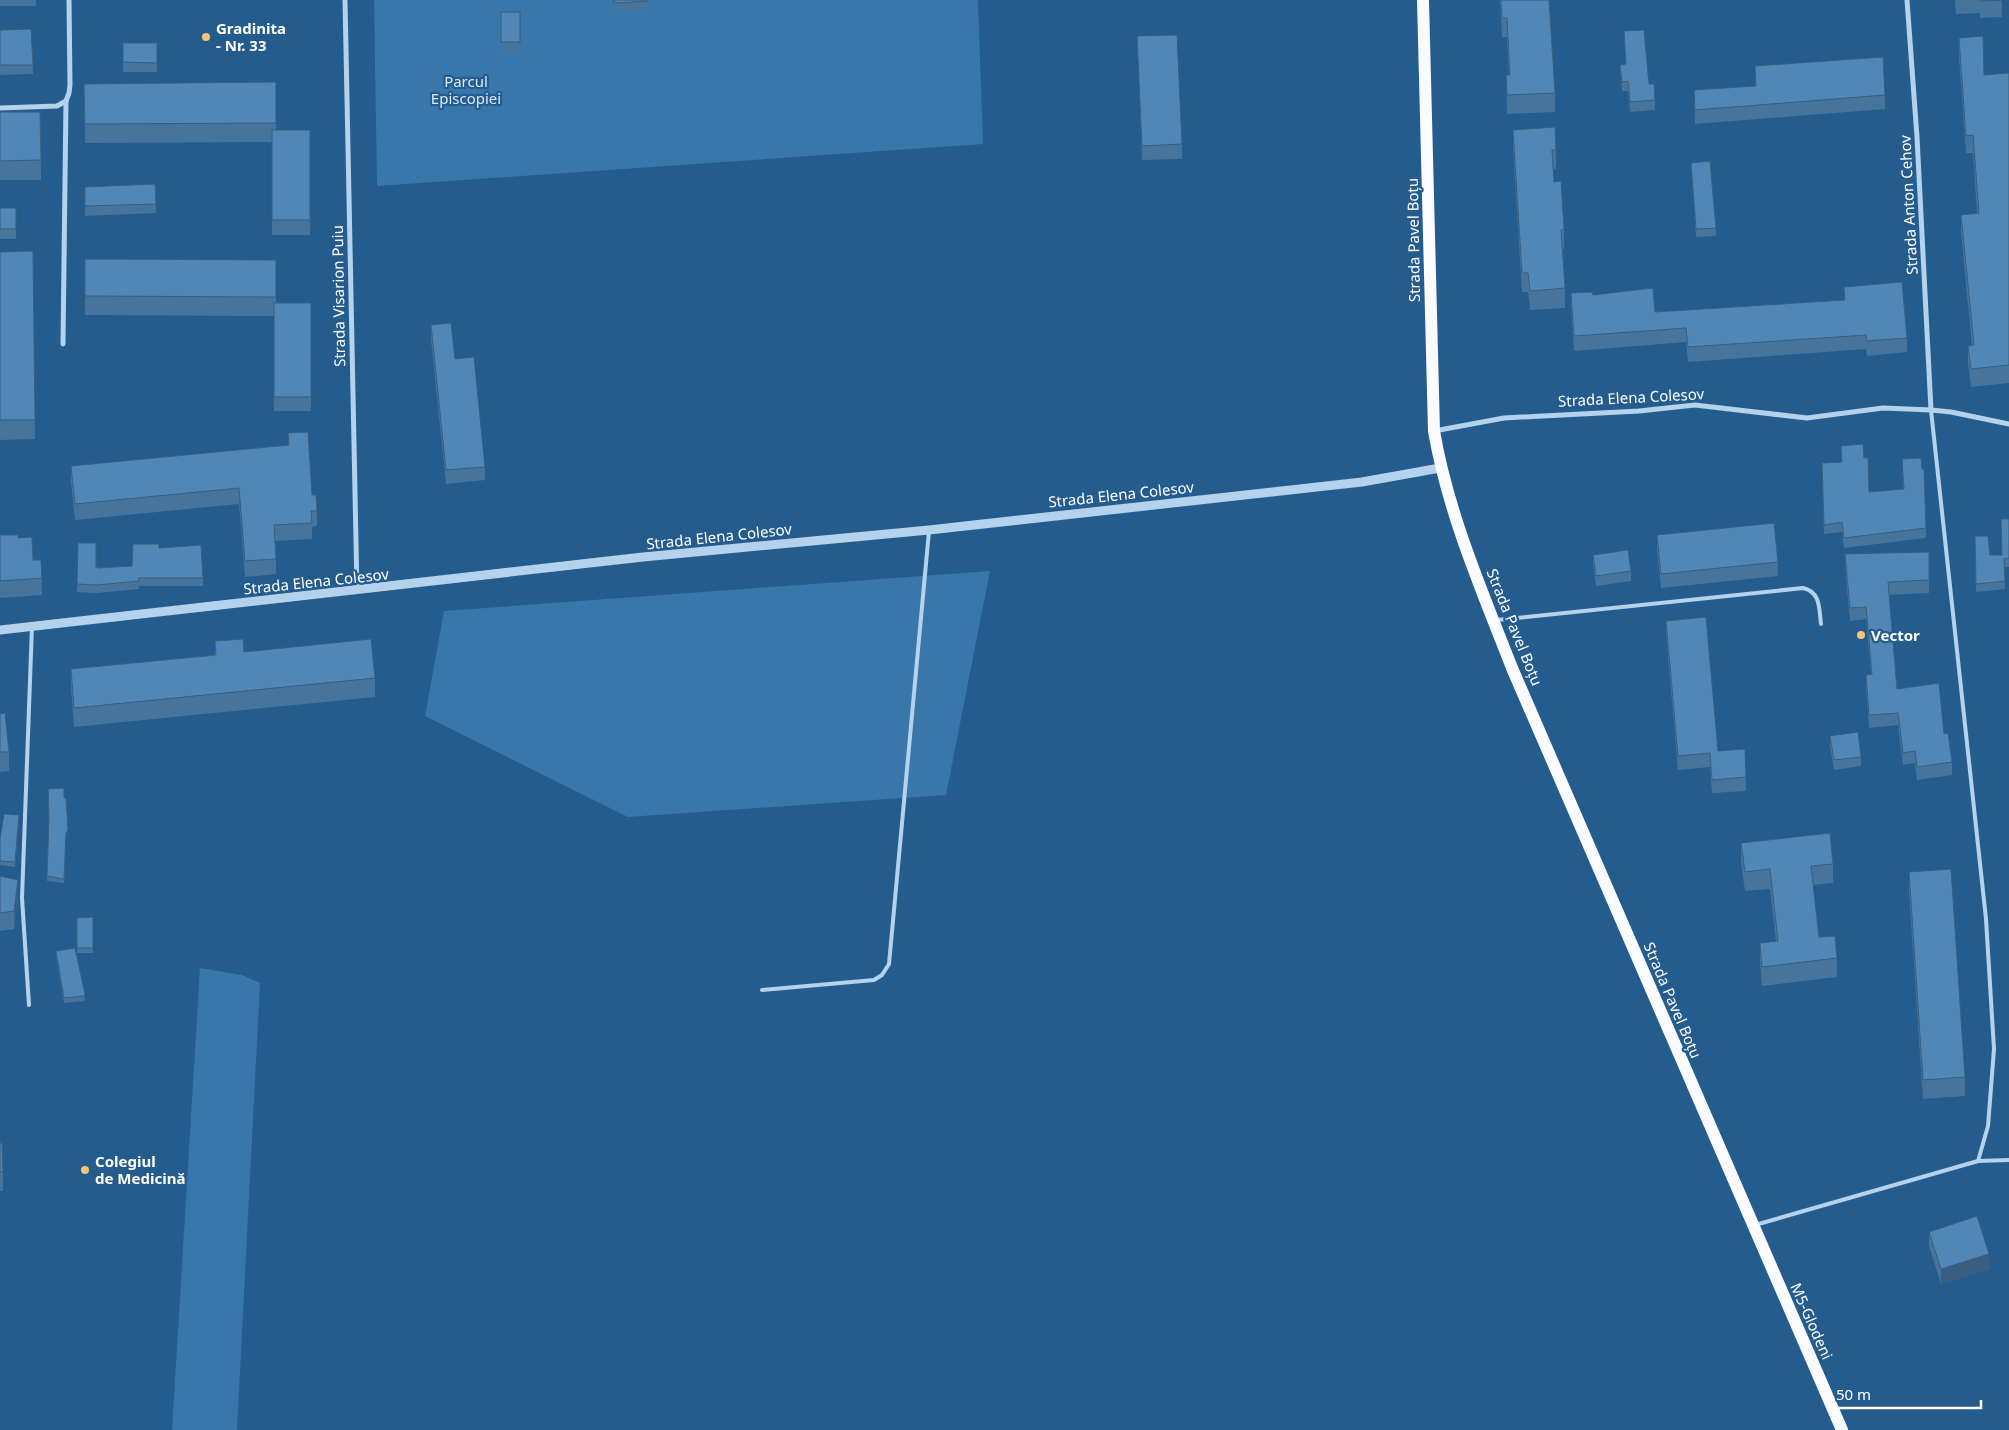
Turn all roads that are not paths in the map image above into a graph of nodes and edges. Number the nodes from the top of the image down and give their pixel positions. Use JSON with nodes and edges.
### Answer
{"nodes":[{"id":1,"x":69,"y":0,"type":"edge"},
{"id":2,"x":345,"y":0,"type":"edge"},
{"id":3,"x":1423,"y":0,"type":"edge"},
{"id":4,"x":1907,"y":0,"type":"edge"},
{"id":5,"x":66,"y":100,"type":"junction"},
{"id":6,"x":0,"y":108,"type":"edge"},
{"id":7,"x":63,"y":344,"type":"dead end"},
{"id":8,"x":1931,"y":410,"type":"junction"},
{"id":9,"x":2009,"y":424,"type":"edge"},
{"id":10,"x":1434,"y":431,"type":"junction"},
{"id":11,"x":1440,"y":468,"type":"junction"},
{"id":12,"x":929,"y":530,"type":"junction"},
{"id":13,"x":357,"y":590,"type":"junction"},
{"id":14,"x":1494,"y":620,"type":"junction"},
{"id":15,"x":1821,"y":624,"type":"dead end"},
{"id":16,"x":32,"y":626,"type":"junction"},
{"id":17,"x":0,"y":630,"type":"edge"},
{"id":18,"x":762,"y":990,"type":"dead end"},
{"id":19,"x":28,"y":1005,"type":"dead end"},
{"id":20,"x":2009,"y":1160,"type":"edge"},
{"id":21,"x":1978,"y":1161,"type":"junction"},
{"id":22,"x":1753,"y":1226,"type":"junction"},
{"id":23,"x":1842,"y":1430,"type":"edge"}],
"edges":[{"from":1,"to":5,"type":"street"},
{"from":2,"to":13,"type":"street","name":"Strada Visarion Puiu"},
{"from":3,"to":10,"type":"main road","name":"Strada Pavel Boțu"},
{"from":4,"to":8,"type":"street","name":"Strada Anton Cehov"},
{"from":5,"to":6,"type":"street"},
{"from":5,"to":7,"type":"street"},
{"from":8,"to":9,"type":"street","name":"Strada Elena Colesov"},
{"from":8,"to":10,"type":"street","name":"Strada Elena Colesov"},
{"from":8,"to":21,"type":"lane"},
{"from":10,"to":11,"type":"main road","name":"Strada Pavel Boțu"},
{"from":11,"to":12,"type":"street","name":"Strada Elena Colesov"},
{"from":11,"to":14,"type":"main road","name":"Strada Pavel Boțu"},
{"from":12,"to":13,"type":"street","name":"Strada Elena Colesov"},
{"from":12,"to":18,"type":"lane"},
{"from":13,"to":16,"type":"street","name":"Strada Elena Colesov"},
{"from":14,"to":15,"type":"lane"},
{"from":14,"to":22,"type":"main road","name":"Strada Pavel Boțu"},
{"from":16,"to":17,"type":"street","name":"Strada Elena Colesov"},
{"from":16,"to":19,"type":"lane"},
{"from":20,"to":21,"type":"lane"},
{"from":21,"to":22,"type":"lane"},
{"from":22,"to":23,"type":"main road","name":"M5-Glodeni"}]}
